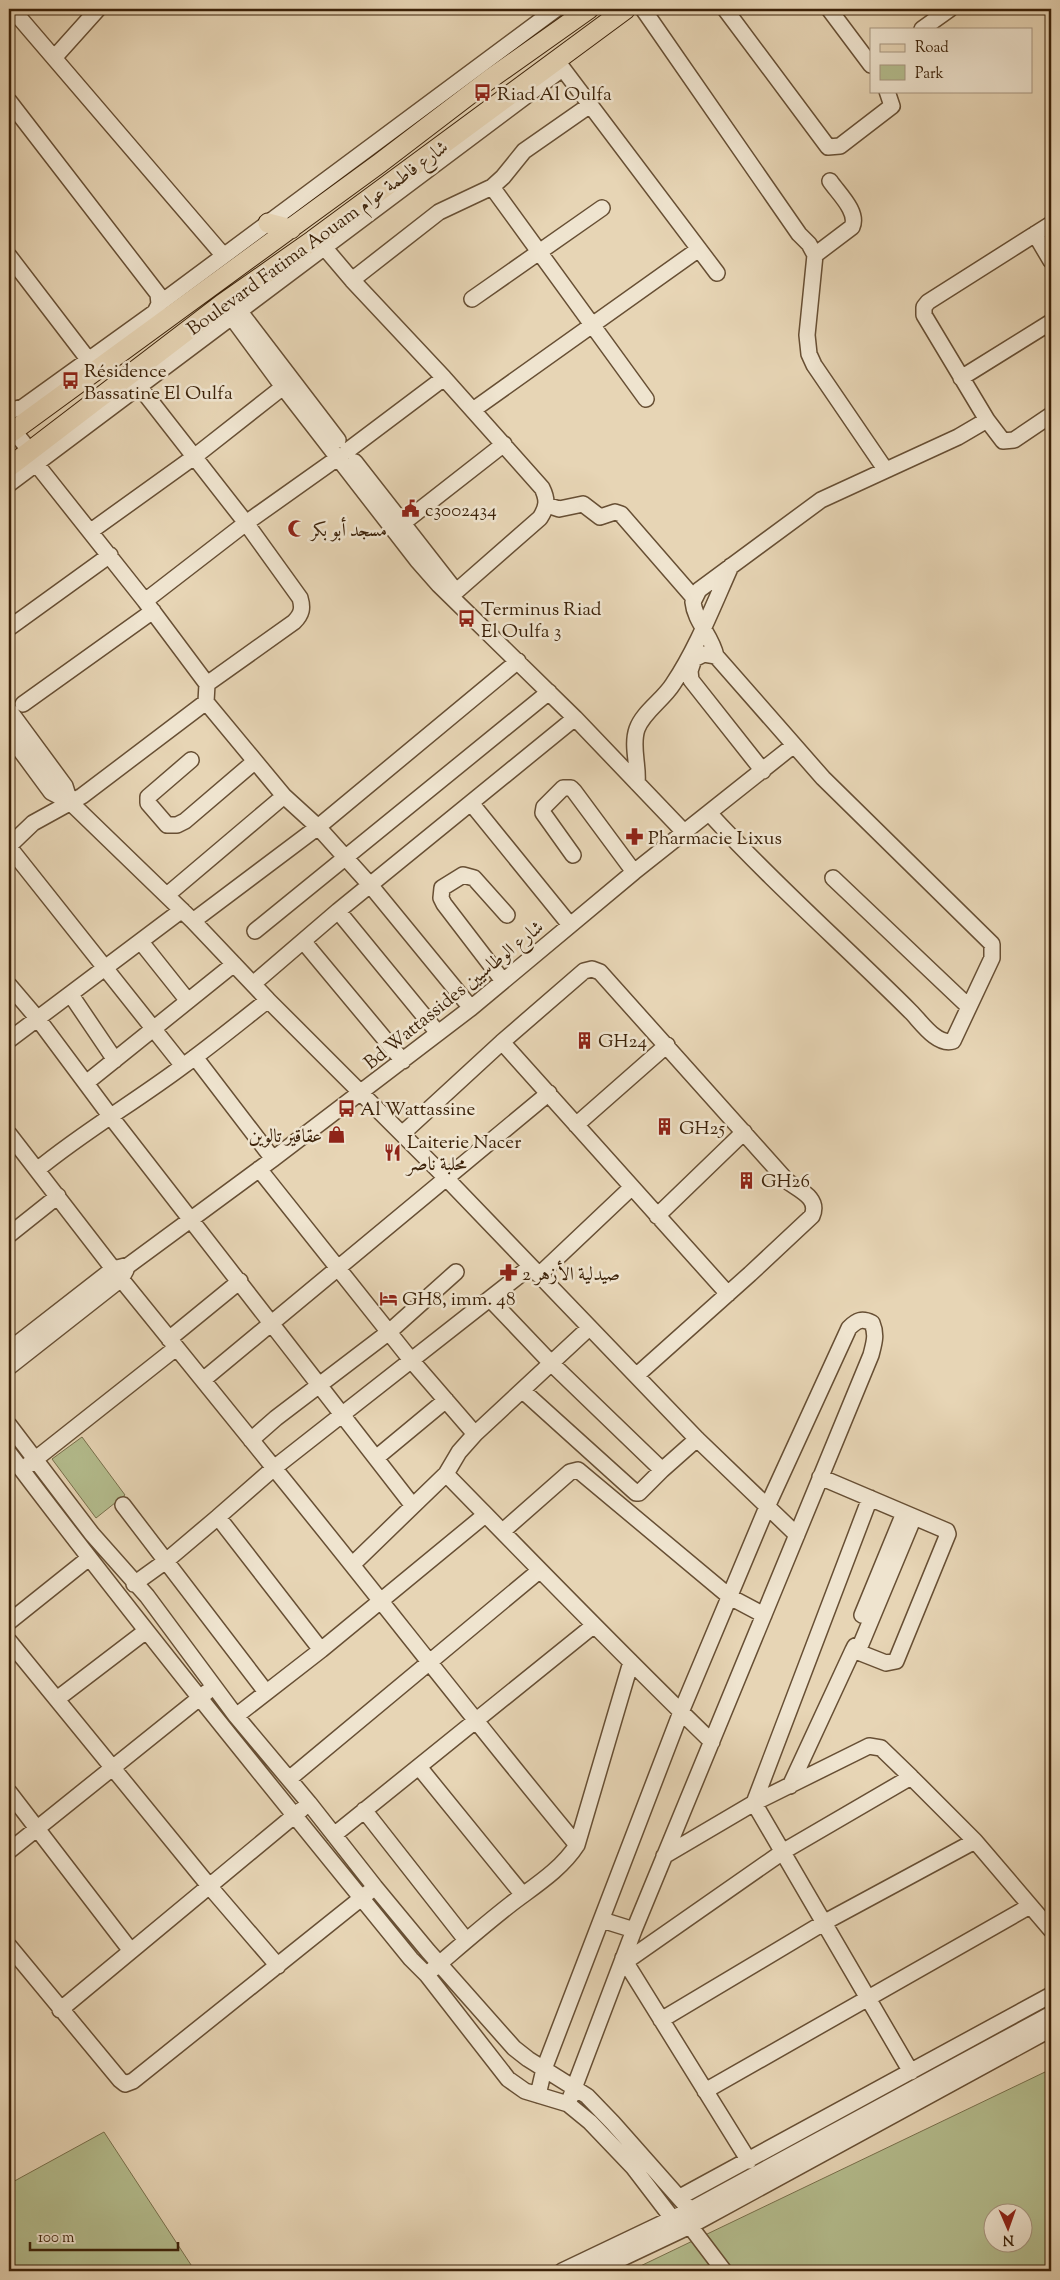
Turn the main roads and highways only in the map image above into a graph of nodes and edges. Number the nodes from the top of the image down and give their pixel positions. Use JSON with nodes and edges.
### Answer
{"nodes":[{"id":1,"x":589,"y":9,"type":"edge"},
{"id":2,"x":626,"y":9,"type":"edge"},
{"id":3,"x":268,"y":223,"type":"road end"},
{"id":4,"x":291,"y":229,"type":"junction"},
{"id":5,"x":10,"y":433,"type":"edge"},
{"id":6,"x":24,"y":459,"type":"edge"}],
"edges":[{"from":1,"to":4,"type":"main road","name":"Boulevard Fatima Aouam شارع فاطمة عوام"},
{"from":2,"to":6,"type":"main road","name":"Boulevard Fatima Aouam شارع فاطمة عوام"},
{"from":3,"to":4,"type":"main road"},
{"from":4,"to":5,"type":"main road","name":"Boulevard Fatima Aouam شارع فاطمة عوام"}]}
